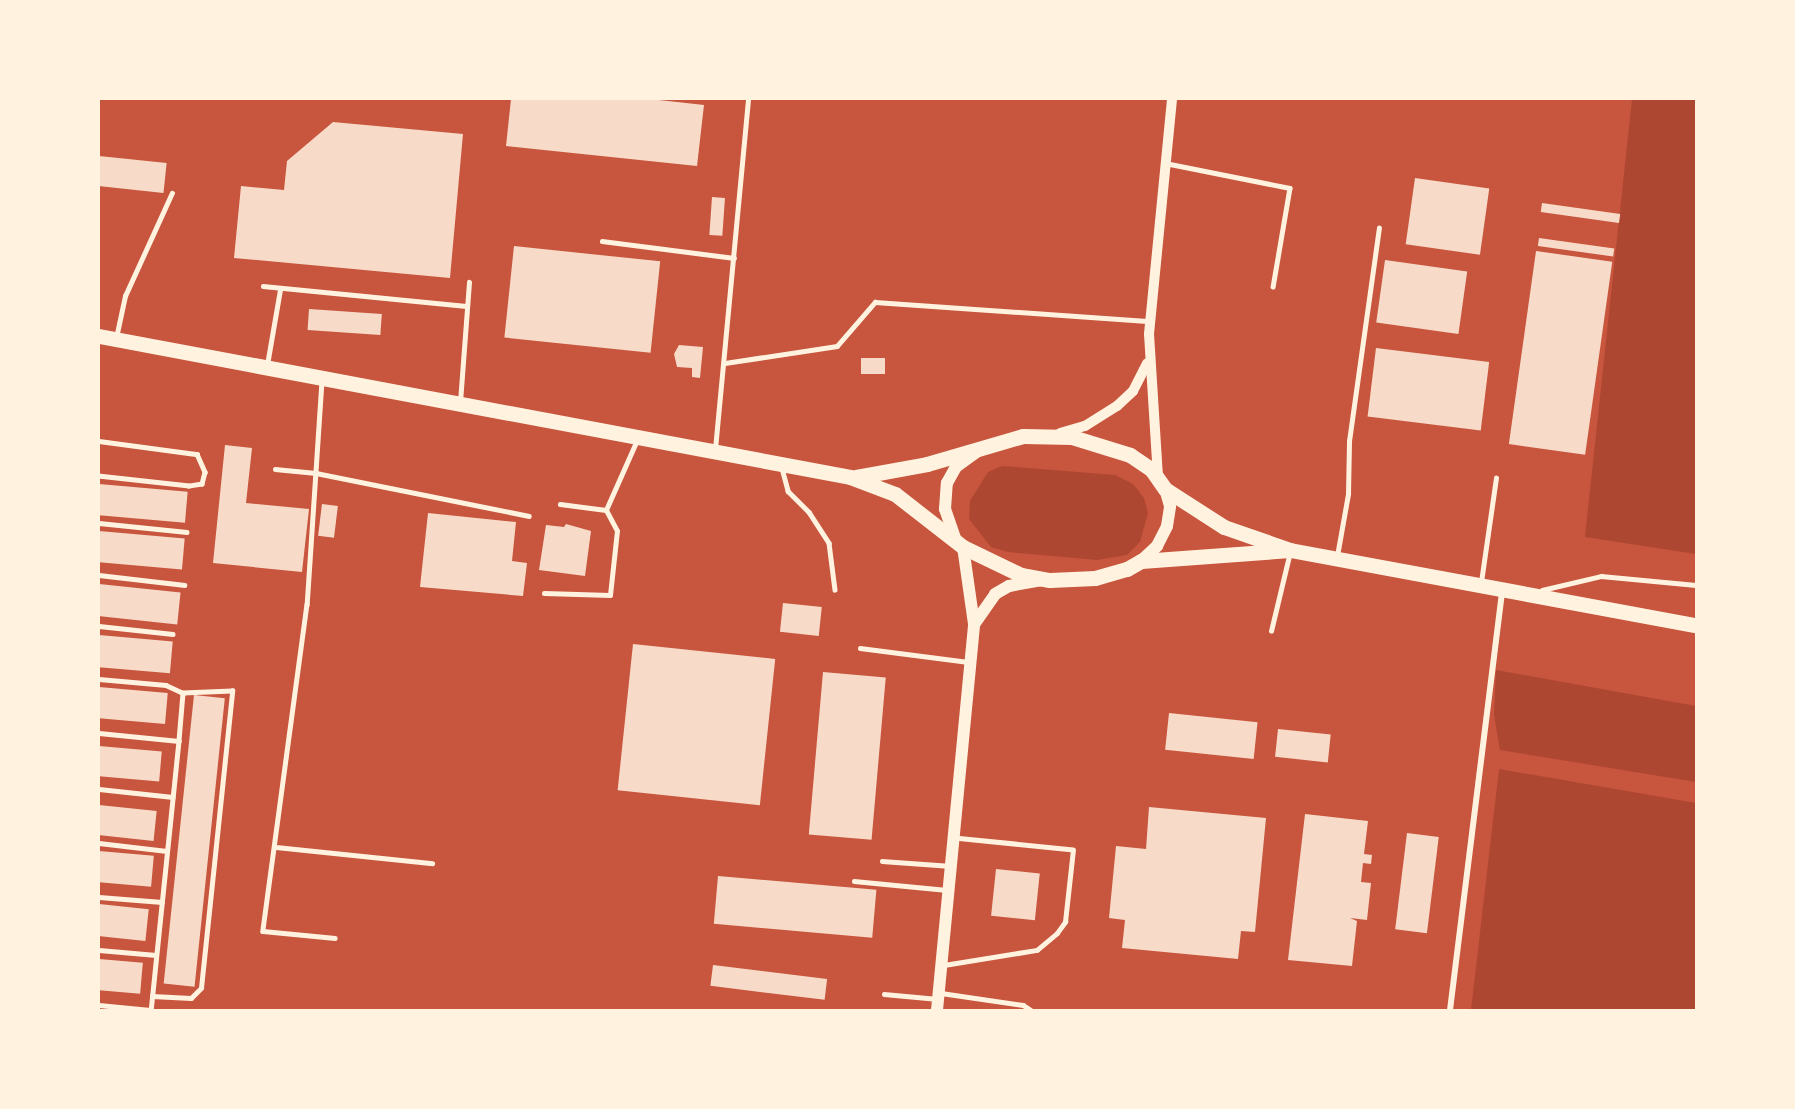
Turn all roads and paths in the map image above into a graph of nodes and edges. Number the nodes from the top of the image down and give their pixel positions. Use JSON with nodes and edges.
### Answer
{"nodes":[{"id":1,"x":748,"y":99,"type":"edge"},
{"id":2,"x":1172,"y":99,"type":"edge"},
{"id":3,"x":1165,"y":164,"type":"junction"},
{"id":4,"x":172,"y":193,"type":"dead end"},
{"id":5,"x":1379,"y":228,"type":"dead end"},
{"id":6,"x":602,"y":242,"type":"dead end"},
{"id":7,"x":734,"y":258,"type":"junction"},
{"id":8,"x":469,"y":282,"type":"dead end"},
{"id":9,"x":263,"y":286,"type":"dead end"},
{"id":10,"x":1273,"y":287,"type":"dead end"},
{"id":11,"x":280,"y":290,"type":"junction"},
{"id":12,"x":466,"y":306,"type":"junction"},
{"id":13,"x":1150,"y":321,"type":"junction"},
{"id":14,"x":99,"y":336,"type":"edge"},
{"id":15,"x":116,"y":339,"type":"junction"},
{"id":16,"x":1148,"y":360,"type":"junction"},
{"id":17,"x":725,"y":363,"type":"junction"},
{"id":18,"x":267,"y":368,"type":"junction"},
{"id":19,"x":322,"y":378,"type":"junction"},
{"id":20,"x":460,"y":404,"type":"junction"},
{"id":21,"x":1055,"y":435,"type":"junction"},
{"id":22,"x":638,"y":437,"type":"junction"},
{"id":23,"x":99,"y":441,"type":"edge"},
{"id":24,"x":992,"y":446,"type":"junction"},
{"id":25,"x":714,"y":452,"type":"junction"},
{"id":26,"x":781,"y":464,"type":"junction"},
{"id":27,"x":275,"y":469,"type":"dead end"},
{"id":28,"x":316,"y":473,"type":"junction"},
{"id":29,"x":99,"y":476,"type":"edge"},
{"id":30,"x":850,"y":477,"type":"junction"},
{"id":31,"x":1496,"y":478,"type":"dead end"},
{"id":32,"x":1162,"y":483,"type":"junction"},
{"id":33,"x":560,"y":504,"type":"dead end"},
{"id":34,"x":606,"y":510,"type":"junction"},
{"id":35,"x":528,"y":516,"type":"dead end"},
{"id":36,"x":99,"y":523,"type":"edge"},
{"id":37,"x":186,"y":531,"type":"dead end"},
{"id":38,"x":959,"y":543,"type":"junction"},
{"id":39,"x":1290,"y":550,"type":"junction"},
{"id":40,"x":1336,"y":558,"type":"junction"},
{"id":41,"x":1141,"y":561,"type":"junction"},
{"id":42,"x":99,"y":575,"type":"edge"},
{"id":43,"x":1050,"y":580,"type":"junction"},
{"id":44,"x":184,"y":585,"type":"dead end"},
{"id":45,"x":1481,"y":585,"type":"junction"},
{"id":46,"x":1696,"y":585,"type":"edge"},
{"id":47,"x":1502,"y":589,"type":"junction"},
{"id":48,"x":835,"y":590,"type":"dead end"},
{"id":49,"x":544,"y":593,"type":"dead end"},
{"id":50,"x":1529,"y":594,"type":"junction"},
{"id":51,"x":974,"y":624,"type":"junction"},
{"id":52,"x":1696,"y":625,"type":"edge"},
{"id":53,"x":99,"y":626,"type":"edge"},
{"id":54,"x":1271,"y":631,"type":"dead end"},
{"id":55,"x":172,"y":634,"type":"dead end"},
{"id":56,"x":860,"y":648,"type":"dead end"},
{"id":57,"x":970,"y":662,"type":"junction"},
{"id":58,"x":99,"y":679,"type":"edge"},
{"id":59,"x":183,"y":693,"type":"junction"},
{"id":60,"x":99,"y":733,"type":"edge"},
{"id":61,"x":179,"y":741,"type":"junction"},
{"id":62,"x":99,"y":789,"type":"edge"},
{"id":63,"x":173,"y":797,"type":"junction"},
{"id":64,"x":954,"y":837,"type":"junction"},
{"id":65,"x":99,"y":843,"type":"edge"},
{"id":66,"x":276,"y":847,"type":"junction"},
{"id":67,"x":167,"y":850,"type":"junction"},
{"id":68,"x":882,"y":861,"type":"dead end"},
{"id":69,"x":432,"y":862,"type":"dead end"},
{"id":70,"x":951,"y":866,"type":"junction"},
{"id":71,"x":854,"y":881,"type":"dead end"},
{"id":72,"x":949,"y":891,"type":"junction"},
{"id":73,"x":99,"y":897,"type":"edge"},
{"id":74,"x":162,"y":902,"type":"junction"},
{"id":75,"x":334,"y":938,"type":"dead end"},
{"id":76,"x":99,"y":950,"type":"edge"},
{"id":77,"x":156,"y":955,"type":"junction"},
{"id":78,"x":942,"y":965,"type":"junction"},
{"id":79,"x":884,"y":994,"type":"dead end"},
{"id":80,"x":152,"y":996,"type":"junction"},
{"id":81,"x":938,"y":1001,"type":"edge"},
{"id":82,"x":99,"y":1005,"type":"edge"},
{"id":83,"x":151,"y":1010,"type":"edge"},
{"id":84,"x":1031,"y":1010,"type":"edge"},
{"id":85,"x":1450,"y":1010,"type":"edge"}],
"edges":[{"from":1,"to":7,"type":"lane"},
{"from":2,"to":3,"type":"street"},
{"from":3,"to":10,"type":"lane"},
{"from":3,"to":13,"type":"street"},
{"from":4,"to":15,"type":"lane"},
{"from":5,"to":40,"type":"lane"},
{"from":6,"to":7,"type":"lane"},
{"from":7,"to":17,"type":"lane"},
{"from":8,"to":12,"type":"lane"},
{"from":9,"to":11,"type":"lane"},
{"from":11,"to":12,"type":"lane"},
{"from":11,"to":18,"type":"lane"},
{"from":12,"to":20,"type":"lane"},
{"from":13,"to":16,"type":"street"},
{"from":13,"to":17,"type":"lane"},
{"from":14,"to":15,"type":"main road"},
{"from":15,"to":18,"type":"main road"},
{"from":16,"to":21,"type":"street"},
{"from":16,"to":32,"type":"street"},
{"from":17,"to":25,"type":"lane"},
{"from":18,"to":19,"type":"main road"},
{"from":19,"to":20,"type":"main road"},
{"from":19,"to":28,"type":"lane"},
{"from":20,"to":22,"type":"main road"},
{"from":21,"to":24,"type":"main road"},
{"from":21,"to":32,"type":"main road"},
{"from":22,"to":25,"type":"main road"},
{"from":22,"to":34,"type":"lane"},
{"from":23,"to":29,"type":"lane"},
{"from":24,"to":30,"type":"main road"},
{"from":24,"to":38,"type":"main road"},
{"from":25,"to":26,"type":"main road"},
{"from":26,"to":30,"type":"main road"},
{"from":26,"to":48,"type":"lane"},
{"from":27,"to":28,"type":"lane"},
{"from":28,"to":35,"type":"lane"},
{"from":28,"to":66,"type":"lane"},
{"from":30,"to":38,"type":"main road"},
{"from":31,"to":45,"type":"lane"},
{"from":32,"to":39,"type":"main road"},
{"from":32,"to":41,"type":"main road"},
{"from":33,"to":34,"type":"lane"},
{"from":34,"to":49,"type":"lane"},
{"from":36,"to":37,"type":"lane"},
{"from":38,"to":43,"type":"main road"},
{"from":38,"to":51,"type":"main road"},
{"from":39,"to":40,"type":"main road"},
{"from":39,"to":41,"type":"main road"},
{"from":39,"to":54,"type":"lane"},
{"from":40,"to":45,"type":"main road"},
{"from":41,"to":43,"type":"main road"},
{"from":42,"to":44,"type":"lane"},
{"from":43,"to":51,"type":"main road"},
{"from":45,"to":47,"type":"main road"},
{"from":46,"to":50,"type":"lane"},
{"from":47,"to":50,"type":"main road"},
{"from":47,"to":85,"type":"street"},
{"from":50,"to":52,"type":"main road"},
{"from":51,"to":57,"type":"main road"},
{"from":53,"to":55,"type":"lane"},
{"from":56,"to":57,"type":"lane"},
{"from":57,"to":64,"type":"main road"},
{"from":58,"to":59,"type":"lane"},
{"from":59,"to":61,"type":"lane"},
{"from":59,"to":80,"type":"lane"},
{"from":60,"to":61,"type":"lane"},
{"from":61,"to":63,"type":"lane"},
{"from":62,"to":63,"type":"lane"},
{"from":63,"to":67,"type":"lane"},
{"from":64,"to":70,"type":"main road"},
{"from":64,"to":78,"type":"lane"},
{"from":65,"to":67,"type":"lane"},
{"from":66,"to":69,"type":"lane"},
{"from":66,"to":75,"type":"lane"},
{"from":67,"to":74,"type":"lane"},
{"from":68,"to":70,"type":"lane"},
{"from":70,"to":72,"type":"main road"},
{"from":71,"to":72,"type":"lane"},
{"from":72,"to":78,"type":"main road"},
{"from":73,"to":74,"type":"lane"},
{"from":74,"to":77,"type":"lane"},
{"from":76,"to":77,"type":"lane"},
{"from":77,"to":80,"type":"lane"},
{"from":78,"to":81,"type":"main road"},
{"from":79,"to":81,"type":"lane"},
{"from":80,"to":83,"type":"lane"},
{"from":81,"to":84,"type":"lane"},
{"from":82,"to":83,"type":"lane"}]}
